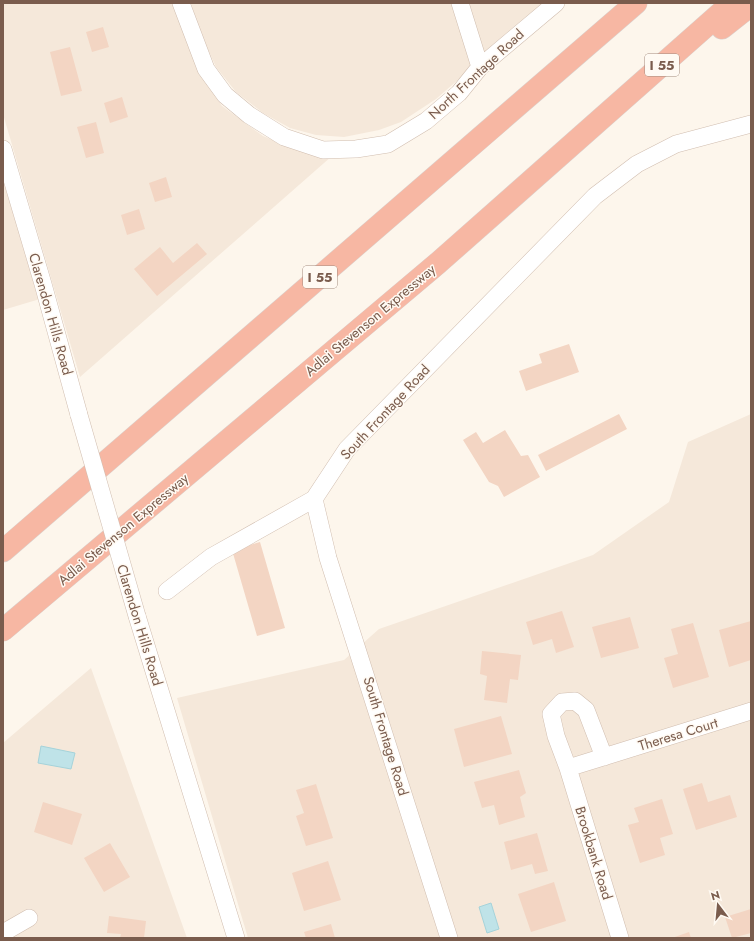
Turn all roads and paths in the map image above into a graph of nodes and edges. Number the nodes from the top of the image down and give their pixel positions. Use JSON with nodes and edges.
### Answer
{"nodes":[{"id":1,"x":181,"y":3,"type":"edge"},
{"id":2,"x":460,"y":3,"type":"edge"},
{"id":3,"x":556,"y":3,"type":"edge"},
{"id":4,"x":636,"y":3,"type":"edge"},
{"id":5,"x":732,"y":3,"type":"edge"},
{"id":6,"x":751,"y":5,"type":"edge"},
{"id":7,"x":480,"y":67,"type":"junction"},
{"id":8,"x":751,"y":124,"type":"edge"},
{"id":9,"x":592,"y":126,"type":"junction"},
{"id":10,"x":3,"y":149,"type":"edge"},
{"id":11,"x":314,"y":499,"type":"junction"},
{"id":12,"x":3,"y":551,"type":"edge"},
{"id":13,"x":167,"y":592,"type":"dead end"},
{"id":14,"x":3,"y":630,"type":"edge"},
{"id":15,"x":751,"y":711,"type":"edge"},
{"id":16,"x":604,"y":757,"type":"junction"},
{"id":17,"x":568,"y":768,"type":"junction"},
{"id":18,"x":29,"y":918,"type":"dead end"},
{"id":19,"x":3,"y":933,"type":"edge"},
{"id":20,"x":236,"y":938,"type":"edge"},
{"id":21,"x":450,"y":938,"type":"edge"},
{"id":22,"x":620,"y":938,"type":"edge"}],
"edges":[{"from":1,"to":7,"type":"street","name":"North Frontage Road"},
{"from":2,"to":7,"type":"street"},
{"from":3,"to":7,"type":"street","name":"North Frontage Road"},
{"from":4,"to":12,"type":"highway","number":"I 55"},
{"from":5,"to":9,"type":"highway","name":"Adlai Stevenson Expressway","number":"I 55"},
{"from":6,"to":9,"type":"highway"},
{"from":8,"to":11,"type":"street","name":"South Frontage Road"},
{"from":9,"to":14,"type":"highway","name":"Adlai Stevenson Expressway","number":"I 55"},
{"from":10,"to":20,"type":"street","name":"Clarendon Hills Road","bridge":true},
{"from":11,"to":13,"type":"street"},
{"from":11,"to":21,"type":"street","name":"South Frontage Road"},
{"from":15,"to":16,"type":"street","name":"Theresa Court"},
{"from":16,"to":17,"type":"street","name":"Theresa Court"},
{"from":16,"to":17,"type":"street"},
{"from":17,"to":22,"type":"street","name":"Brookbank Road"},
{"from":18,"to":19,"type":"street"}]}
